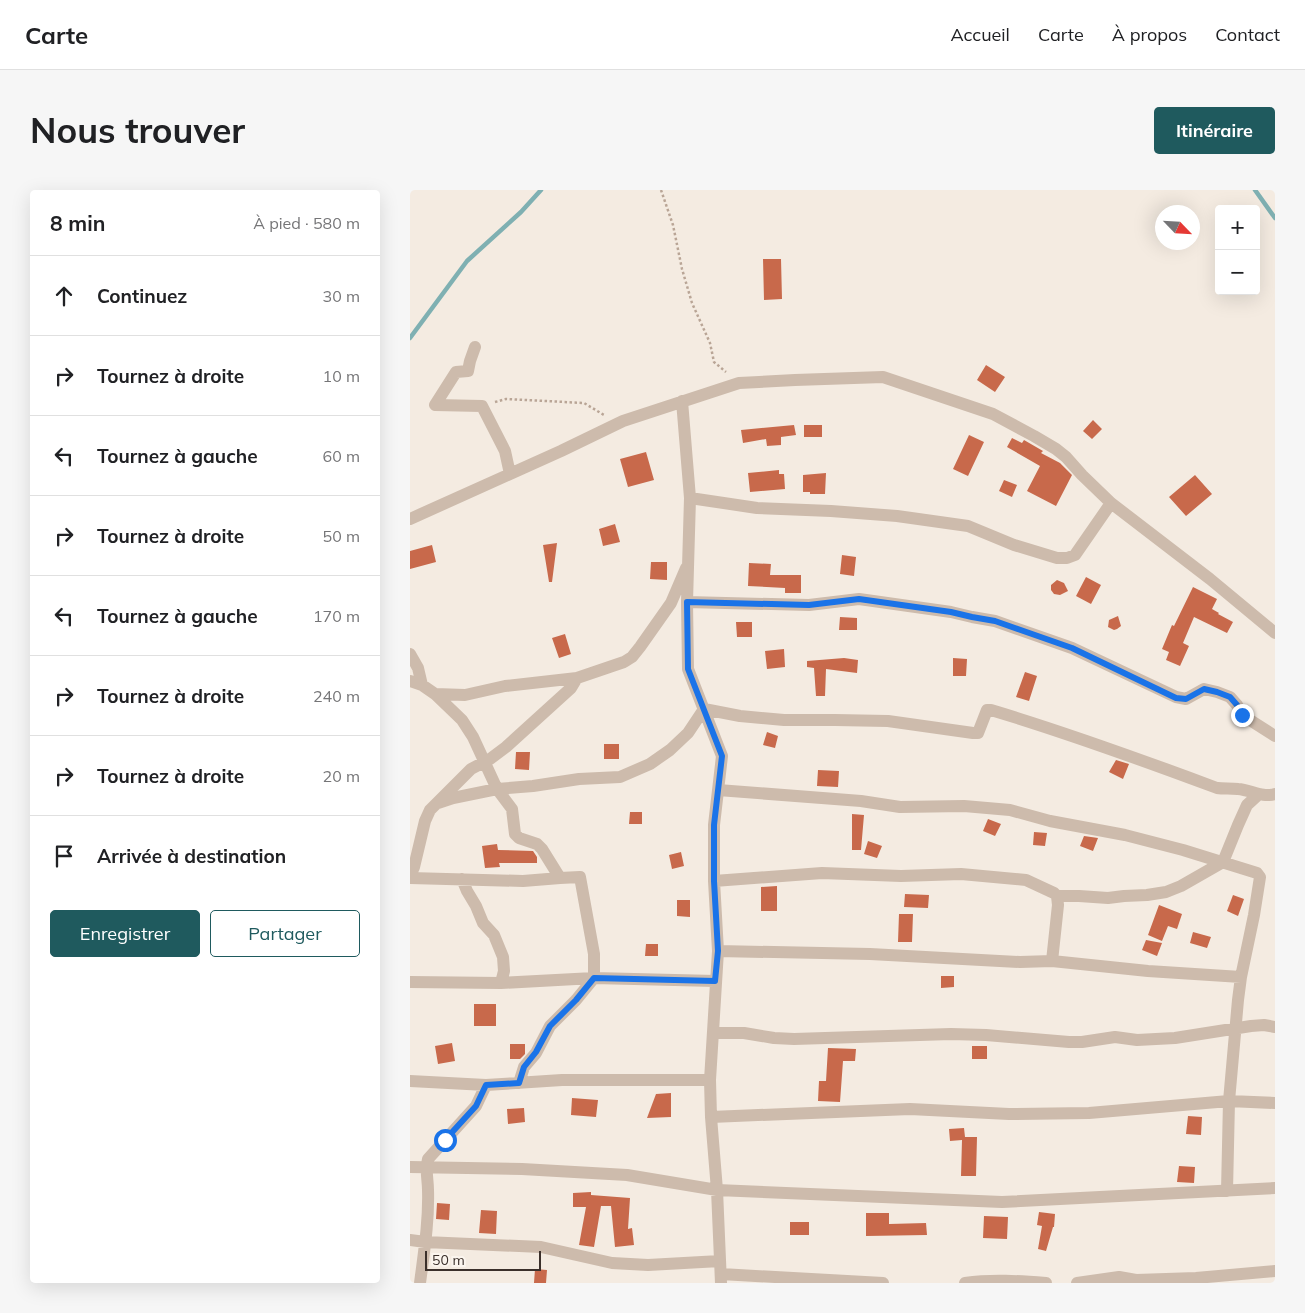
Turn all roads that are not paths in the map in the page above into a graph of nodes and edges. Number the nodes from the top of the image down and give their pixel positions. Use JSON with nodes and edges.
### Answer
{"nodes":[{"id":1,"x":476,"y":347,"type":"dead end"},
{"id":2,"x":682,"y":401,"type":"junction"},
{"id":3,"x":510,"y":474,"type":"junction"},
{"id":4,"x":690,"y":498,"type":"junction"},
{"id":5,"x":1111,"y":503,"type":"junction"},
{"id":6,"x":410,"y":519,"type":"edge"},
{"id":7,"x":688,"y":564,"type":"junction"},
{"id":8,"x":687,"y":602,"type":"junction"},
{"id":9,"x":1275,"y":633,"type":"edge"},
{"id":10,"x":410,"y":654,"type":"edge"},
{"id":11,"x":577,"y":678,"type":"junction"},
{"id":12,"x":416,"y":683,"type":"edge"},
{"id":13,"x":435,"y":694,"type":"junction"},
{"id":14,"x":704,"y":710,"type":"junction"},
{"id":15,"x":1275,"y":736,"type":"edge"},
{"id":16,"x":484,"y":762,"type":"junction"},
{"id":17,"x":497,"y":789,"type":"junction"},
{"id":18,"x":718,"y":790,"type":"junction"},
{"id":19,"x":1260,"y":794,"type":"junction"},
{"id":20,"x":1275,"y":794,"type":"edge"},
{"id":21,"x":438,"y":803,"type":"junction"},
{"id":22,"x":1223,"y":862,"type":"junction"},
{"id":23,"x":411,"y":871,"type":"edge"},
{"id":24,"x":462,"y":878,"type":"junction"},
{"id":25,"x":560,"y":878,"type":"junction"},
{"id":26,"x":714,"y":881,"type":"junction"},
{"id":27,"x":1057,"y":896,"type":"junction"},
{"id":28,"x":718,"y":951,"type":"junction"},
{"id":29,"x":1052,"y":961,"type":"junction"},
{"id":30,"x":594,"y":978,"type":"junction"},
{"id":31,"x":1241,"y":978,"type":"junction"},
{"id":32,"x":715,"y":981,"type":"junction"},
{"id":33,"x":410,"y":982,"type":"edge"},
{"id":34,"x":500,"y":983,"type":"junction"},
{"id":35,"x":1275,"y":1027,"type":"edge"},
{"id":36,"x":1236,"y":1028,"type":"junction"},
{"id":37,"x":713,"y":1032,"type":"junction"},
{"id":38,"x":710,"y":1080,"type":"junction"},
{"id":39,"x":410,"y":1081,"type":"edge"},
{"id":40,"x":519,"y":1083,"type":"junction"},
{"id":41,"x":486,"y":1085,"type":"junction"},
{"id":42,"x":1229,"y":1101,"type":"junction"},
{"id":43,"x":1275,"y":1103,"type":"edge"},
{"id":44,"x":711,"y":1117,"type":"junction"},
{"id":45,"x":426,"y":1167,"type":"junction"},
{"id":46,"x":410,"y":1168,"type":"edge"},
{"id":47,"x":1275,"y":1188,"type":"edge"},
{"id":48,"x":718,"y":1190,"type":"junction"},
{"id":49,"x":1227,"y":1191,"type":"junction"},
{"id":50,"x":410,"y":1240,"type":"edge"},
{"id":51,"x":425,"y":1242,"type":"junction"},
{"id":52,"x":720,"y":1261,"type":"junction"},
{"id":53,"x":1275,"y":1272,"type":"edge"},
{"id":54,"x":721,"y":1279,"type":"edge"},
{"id":55,"x":420,"y":1283,"type":"edge"},
{"id":56,"x":883,"y":1283,"type":"edge"},
{"id":57,"x":965,"y":1283,"type":"edge"},
{"id":58,"x":1046,"y":1283,"type":"edge"},
{"id":59,"x":1077,"y":1283,"type":"edge"}],
"edges":[{"from":1,"to":3,"type":"street"},
{"from":2,"to":3,"type":"street"},
{"from":2,"to":4,"type":"street"},
{"from":2,"to":5,"type":"street"},
{"from":3,"to":6,"type":"street"},
{"from":4,"to":5,"type":"street"},
{"from":4,"to":7,"type":"street"},
{"from":5,"to":9,"type":"street"},
{"from":7,"to":8,"type":"street"},
{"from":7,"to":11,"type":"street"},
{"from":8,"to":14,"type":"street"},
{"from":8,"to":15,"type":"street"},
{"from":10,"to":12,"type":"street"},
{"from":11,"to":13,"type":"street"},
{"from":11,"to":16,"type":"street"},
{"from":12,"to":13,"type":"street"},
{"from":13,"to":16,"type":"street"},
{"from":14,"to":17,"type":"street"},
{"from":14,"to":18,"type":"street"},
{"from":14,"to":19,"type":"street"},
{"from":16,"to":17,"type":"street"},
{"from":16,"to":21,"type":"street"},
{"from":17,"to":21,"type":"street"},
{"from":17,"to":25,"type":"street"},
{"from":18,"to":22,"type":"street"},
{"from":18,"to":26,"type":"street"},
{"from":19,"to":20,"type":"street"},
{"from":19,"to":22,"type":"street"},
{"from":21,"to":23,"type":"street"},
{"from":22,"to":27,"type":"street"},
{"from":22,"to":31,"type":"street"},
{"from":23,"to":24,"type":"street"},
{"from":24,"to":25,"type":"street"},
{"from":24,"to":34,"type":"street"},
{"from":25,"to":30,"type":"street"},
{"from":26,"to":27,"type":"street"},
{"from":26,"to":28,"type":"street"},
{"from":27,"to":29,"type":"street"},
{"from":28,"to":29,"type":"street"},
{"from":28,"to":32,"type":"street"},
{"from":29,"to":31,"type":"street"},
{"from":30,"to":32,"type":"street"},
{"from":30,"to":34,"type":"street"},
{"from":30,"to":40,"type":"street"},
{"from":31,"to":36,"type":"street"},
{"from":32,"to":37,"type":"street"},
{"from":33,"to":34,"type":"street"},
{"from":35,"to":36,"type":"street"},
{"from":36,"to":37,"type":"street"},
{"from":36,"to":42,"type":"street"},
{"from":37,"to":38,"type":"street"},
{"from":38,"to":40,"type":"street"},
{"from":38,"to":44,"type":"street"},
{"from":39,"to":41,"type":"street"},
{"from":40,"to":41,"type":"street"},
{"from":41,"to":45,"type":"street"},
{"from":42,"to":43,"type":"street"},
{"from":42,"to":44,"type":"street"},
{"from":42,"to":49,"type":"street"},
{"from":44,"to":48,"type":"street"},
{"from":45,"to":46,"type":"street"},
{"from":45,"to":48,"type":"street"},
{"from":45,"to":51,"type":"street"},
{"from":47,"to":49,"type":"street"},
{"from":48,"to":49,"type":"street"},
{"from":48,"to":52,"type":"street"},
{"from":50,"to":51,"type":"street"},
{"from":51,"to":52,"type":"street"},
{"from":51,"to":55,"type":"street"},
{"from":52,"to":54,"type":"street"},
{"from":53,"to":59,"type":"street"},
{"from":54,"to":56,"type":"street"},
{"from":57,"to":58,"type":"street"}]}
